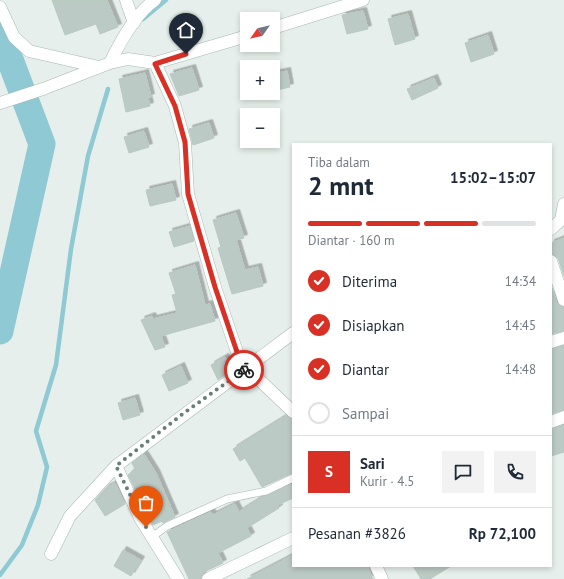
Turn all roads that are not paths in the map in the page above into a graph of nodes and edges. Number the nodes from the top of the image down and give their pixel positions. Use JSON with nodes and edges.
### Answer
{"nodes":[{"id":1,"x":126,"y":0,"type":"edge"},
{"id":2,"x":155,"y":0,"type":"edge"},
{"id":3,"x":363,"y":0,"type":"edge"},
{"id":4,"x":0,"y":6,"type":"edge"},
{"id":5,"x":134,"y":23,"type":"junction"},
{"id":6,"x":280,"y":26,"type":"edge"},
{"id":7,"x":240,"y":38,"type":"edge"},
{"id":8,"x":155,"y":64,"type":"junction"},
{"id":9,"x":104,"y":65,"type":"junction"},
{"id":10,"x":2,"y":102,"type":"edge"},
{"id":11,"x":564,"y":204,"type":"edge"},
{"id":12,"x":552,"y":228,"type":"edge"},
{"id":13,"x":552,"y":264,"type":"edge"},
{"id":14,"x":564,"y":300,"type":"edge"},
{"id":15,"x":292,"y":334,"type":"edge"},
{"id":16,"x":564,"y":338,"type":"edge"},
{"id":17,"x":552,"y":342,"type":"edge"},
{"id":18,"x":247,"y":368,"type":"junction"},
{"id":19,"x":292,"y":411,"type":"edge"},
{"id":20,"x":564,"y":417,"type":"edge"},
{"id":21,"x":552,"y":422,"type":"edge"},
{"id":22,"x":116,"y":466,"type":"junction"},
{"id":23,"x":292,"y":478,"type":"edge"},
{"id":24,"x":152,"y":537,"type":"junction"},
{"id":25,"x":292,"y":538,"type":"edge"},
{"id":26,"x":51,"y":554,"type":"dead end"},
{"id":27,"x":376,"y":567,"type":"edge"},
{"id":28,"x":178,"y":579,"type":"edge"},
{"id":29,"x":208,"y":579,"type":"edge"},
{"id":30,"x":382,"y":579,"type":"edge"}],
"edges":[{"from":1,"to":5,"type":"street"},
{"from":2,"to":5,"type":"street"},
{"from":3,"to":6,"type":"street"},
{"from":4,"to":9,"type":"street"},
{"from":5,"to":9,"type":"street"},
{"from":7,"to":8,"type":"street"},
{"from":8,"to":9,"type":"street"},
{"from":8,"to":18,"type":"street"},
{"from":9,"to":10,"type":"street"},
{"from":11,"to":12,"type":"street"},
{"from":13,"to":14,"type":"street"},
{"from":15,"to":18,"type":"street"},
{"from":16,"to":17,"type":"street"},
{"from":18,"to":19,"type":"street"},
{"from":18,"to":22,"type":"street"},
{"from":20,"to":21,"type":"street"},
{"from":22,"to":24,"type":"street"},
{"from":22,"to":26,"type":"street"},
{"from":23,"to":24,"type":"lane"},
{"from":24,"to":28,"type":"street"},
{"from":25,"to":29,"type":"street"},
{"from":27,"to":30,"type":"street"}]}
